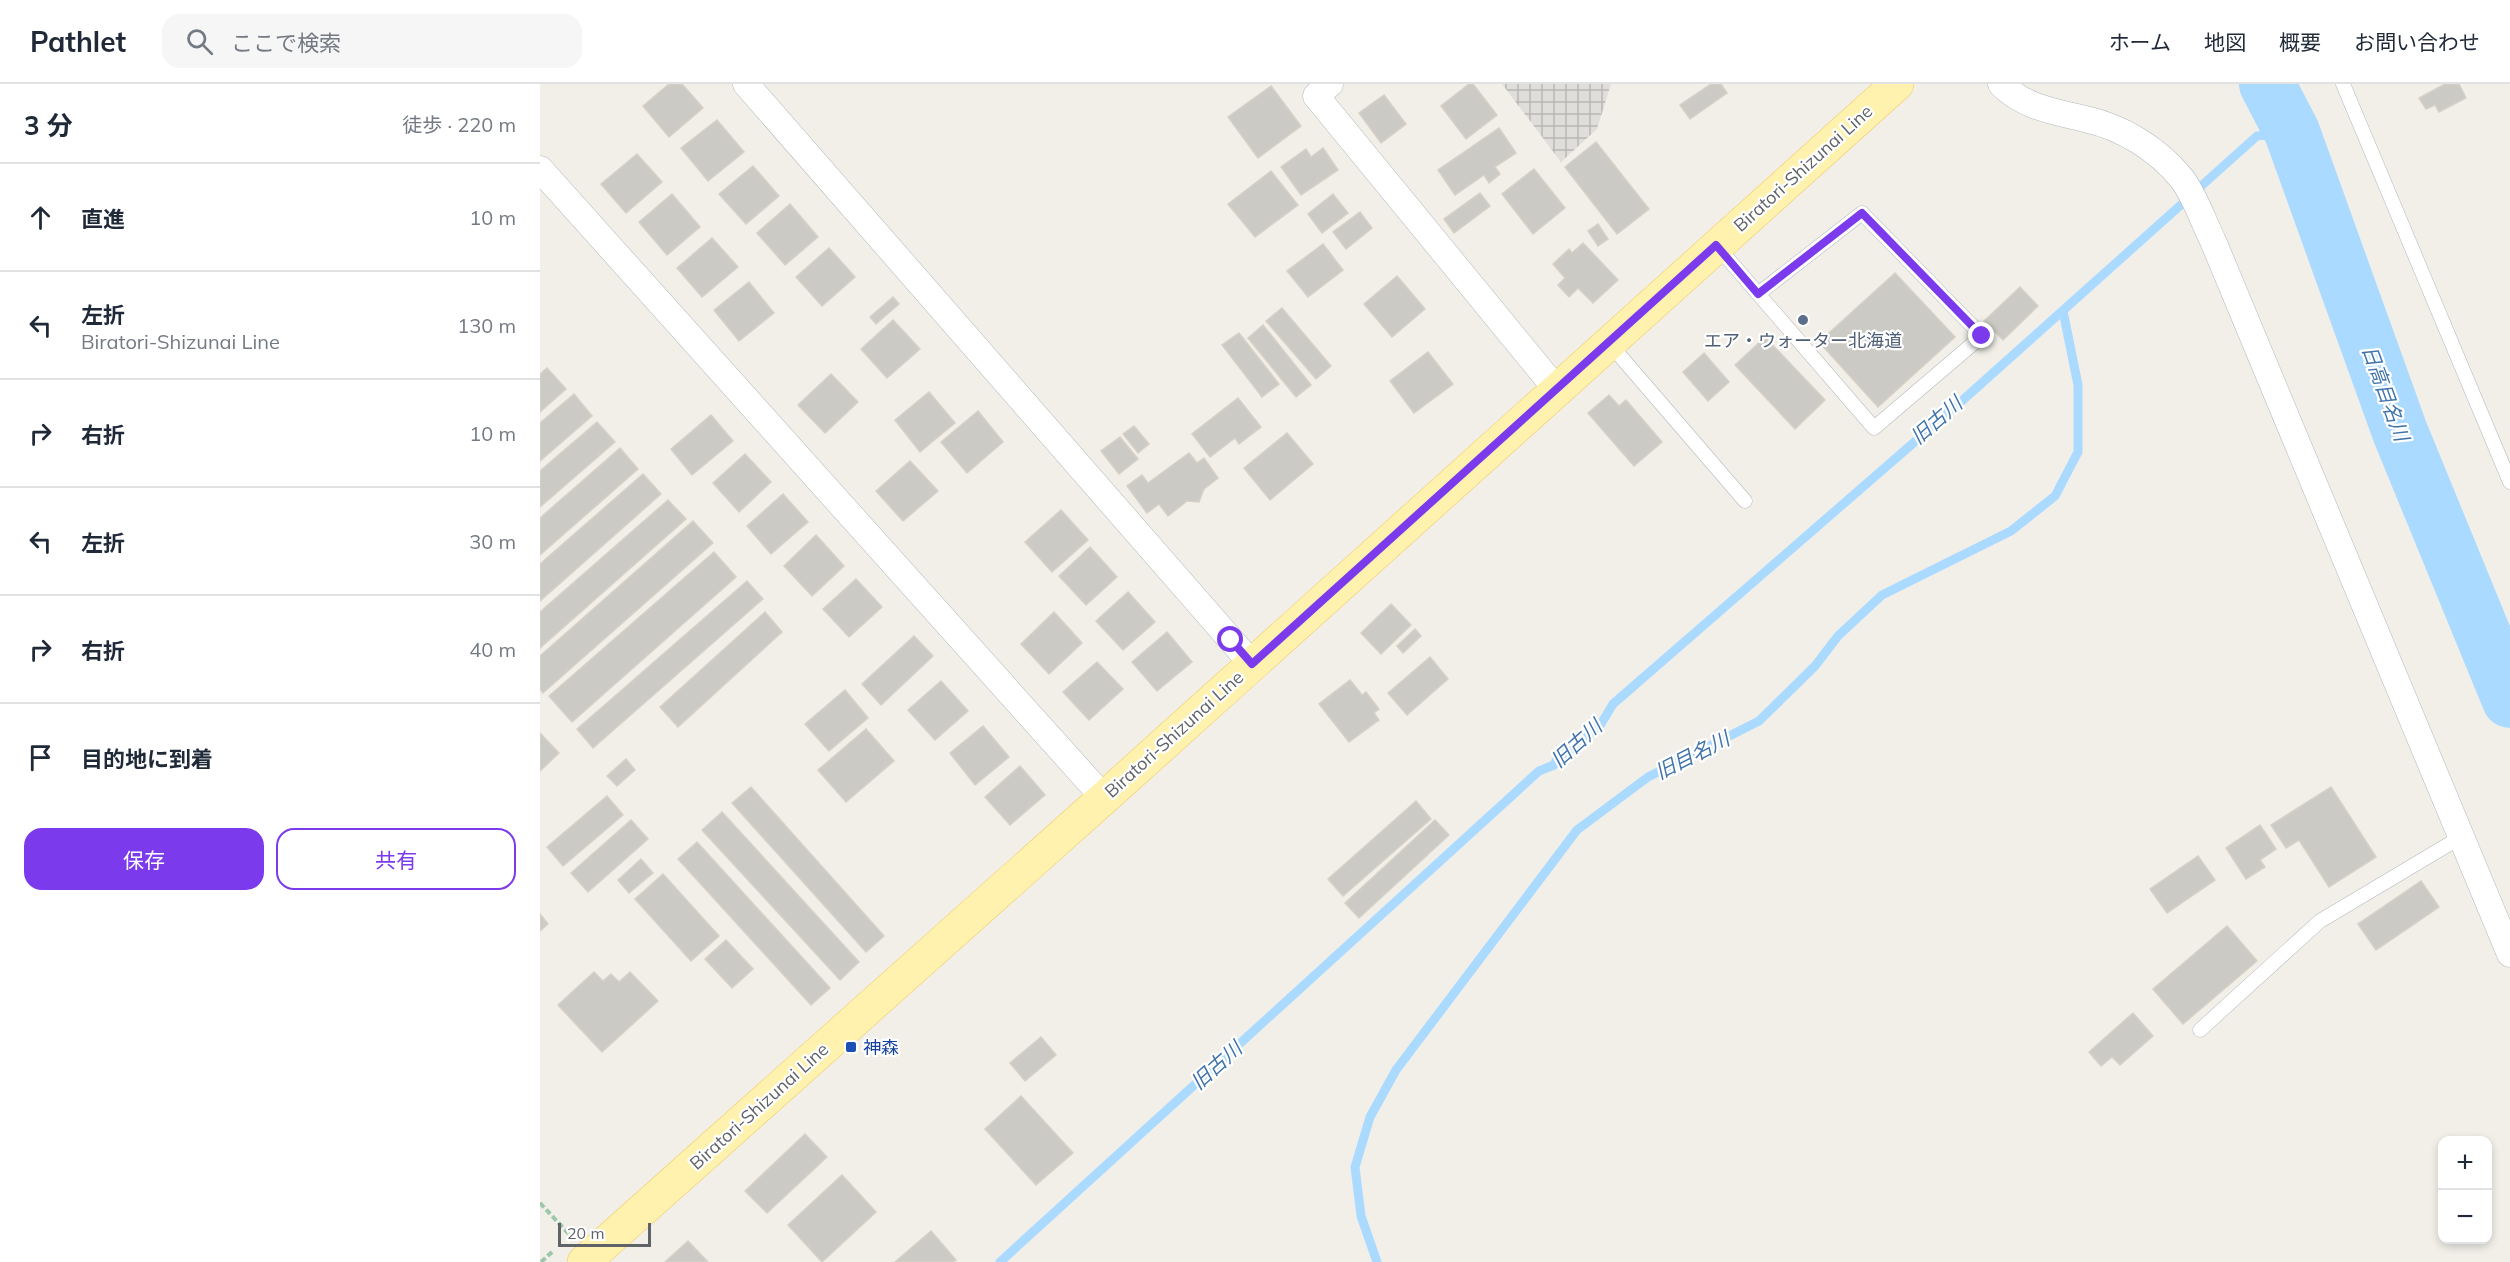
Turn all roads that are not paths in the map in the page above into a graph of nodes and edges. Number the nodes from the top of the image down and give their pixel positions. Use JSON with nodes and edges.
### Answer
{"nodes":[{"id":1,"x":746,"y":84,"type":"edge"},
{"id":2,"x":1330,"y":84,"type":"edge"},
{"id":3,"x":1897,"y":84,"type":"edge"},
{"id":4,"x":2001,"y":84,"type":"edge"},
{"id":5,"x":2343,"y":84,"type":"edge"},
{"id":6,"x":540,"y":169,"type":"edge"},
{"id":7,"x":1716,"y":245,"type":"junction"},
{"id":8,"x":1758,"y":294,"type":"junction"},
{"id":9,"x":1609,"y":343,"type":"junction"},
{"id":10,"x":1557,"y":390,"type":"junction"},
{"id":11,"x":2510,"y":482,"type":"edge"},
{"id":12,"x":1745,"y":501,"type":"dead end"},
{"id":13,"x":1252,"y":664,"type":"junction"},
{"id":14,"x":1104,"y":798,"type":"junction"},
{"id":15,"x":2461,"y":837,"type":"junction"},
{"id":16,"x":2510,"y":954,"type":"edge"},
{"id":17,"x":2200,"y":1030,"type":"dead end"},
{"id":18,"x":587,"y":1259,"type":"edge"}],
"edges":[{"from":1,"to":13,"type":"street"},
{"from":2,"to":10,"type":"street"},
{"from":3,"to":7,"type":"main road","name":"Biratori-Shizunai Line"},
{"from":4,"to":15,"type":"street"},
{"from":5,"to":11,"type":"lane"},
{"from":6,"to":14,"type":"street"},
{"from":7,"to":8,"type":"lane"},
{"from":7,"to":9,"type":"main road","name":"Biratori-Shizunai Line"},
{"from":8,"to":8,"type":"lane"},
{"from":9,"to":10,"type":"main road","name":"Biratori-Shizunai Line"},
{"from":9,"to":12,"type":"lane"},
{"from":10,"to":13,"type":"main road","name":"Biratori-Shizunai Line"},
{"from":13,"to":14,"type":"main road","name":"Biratori-Shizunai Line"},
{"from":14,"to":18,"type":"main road","name":"Biratori-Shizunai Line"},
{"from":15,"to":16,"type":"street"},
{"from":15,"to":17,"type":"lane"}]}
